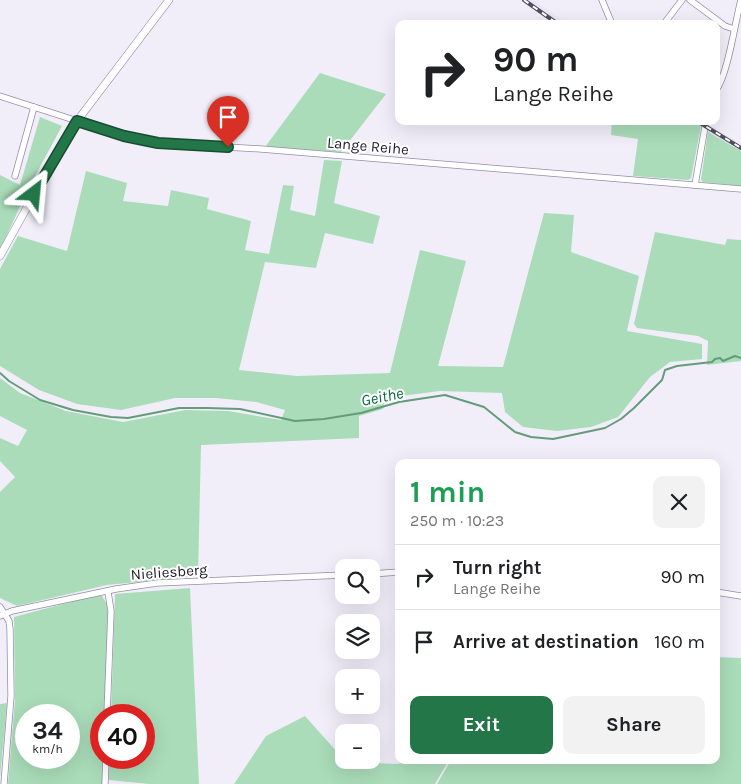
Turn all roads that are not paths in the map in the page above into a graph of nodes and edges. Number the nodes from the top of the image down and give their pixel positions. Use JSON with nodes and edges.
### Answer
{"nodes":[{"id":1,"x":169,"y":0,"type":"edge"},
{"id":2,"x":602,"y":0,"type":"edge"},
{"id":3,"x":682,"y":0,"type":"edge"},
{"id":4,"x":690,"y":0,"type":"edge"},
{"id":5,"x":741,"y":0,"type":"edge"},
{"id":6,"x":610,"y":20,"type":"edge"},
{"id":7,"x":667,"y":20,"type":"edge"},
{"id":8,"x":717,"y":20,"type":"edge"},
{"id":9,"x":720,"y":22,"type":"edge"},
{"id":10,"x":734,"y":29,"type":"junction"},
{"id":11,"x":720,"y":84,"type":"edge"},
{"id":12,"x":0,"y":96,"type":"edge"},
{"id":13,"x":34,"y":107,"type":"junction"},
{"id":14,"x":77,"y":121,"type":"junction"},
{"id":15,"x":705,"y":125,"type":"edge"},
{"id":16,"x":15,"y":176,"type":"dead end"},
{"id":17,"x":695,"y":186,"type":"junction"},
{"id":18,"x":741,"y":188,"type":"edge"},
{"id":19,"x":0,"y":256,"type":"edge"},
{"id":20,"x":395,"y":572,"type":"edge"},
{"id":21,"x":380,"y":573,"type":"edge"},
{"id":22,"x":335,"y":575,"type":"edge"},
{"id":23,"x":108,"y":592,"type":"junction"},
{"id":24,"x":720,"y":593,"type":"edge"},
{"id":25,"x":741,"y":596,"type":"edge"},
{"id":26,"x":0,"y":607,"type":"edge"},
{"id":27,"x":2,"y":615,"type":"edge"},
{"id":28,"x":107,"y":704,"type":"edge"},
{"id":29,"x":106,"y":769,"type":"edge"},
{"id":30,"x":4,"y":784,"type":"edge"},
{"id":31,"x":105,"y":784,"type":"edge"}],
"edges":[{"from":1,"to":14,"type":"street"},
{"from":2,"to":6,"type":"street"},
{"from":3,"to":7,"type":"street"},
{"from":4,"to":8,"type":"street"},
{"from":5,"to":10,"type":"street"},
{"from":9,"to":10,"type":"street"},
{"from":10,"to":11,"type":"street"},
{"from":12,"to":13,"type":"street","name":"Lange Reihe"},
{"from":13,"to":14,"type":"street","name":"Lange Reihe"},
{"from":13,"to":16,"type":"street"},
{"from":14,"to":17,"type":"street","name":"Lange Reihe"},
{"from":14,"to":19,"type":"street"},
{"from":15,"to":17,"type":"street"},
{"from":17,"to":18,"type":"street","name":"Lange Reihe"},
{"from":20,"to":21,"type":"street"},
{"from":22,"to":23,"type":"street","name":"Nieliesberg"},
{"from":23,"to":27,"type":"street","name":"Nieliesberg"},
{"from":23,"to":28,"type":"street"},
{"from":24,"to":25,"type":"street"},
{"from":26,"to":27,"type":"street"},
{"from":27,"to":30,"type":"street"},
{"from":29,"to":31,"type":"street"}]}
